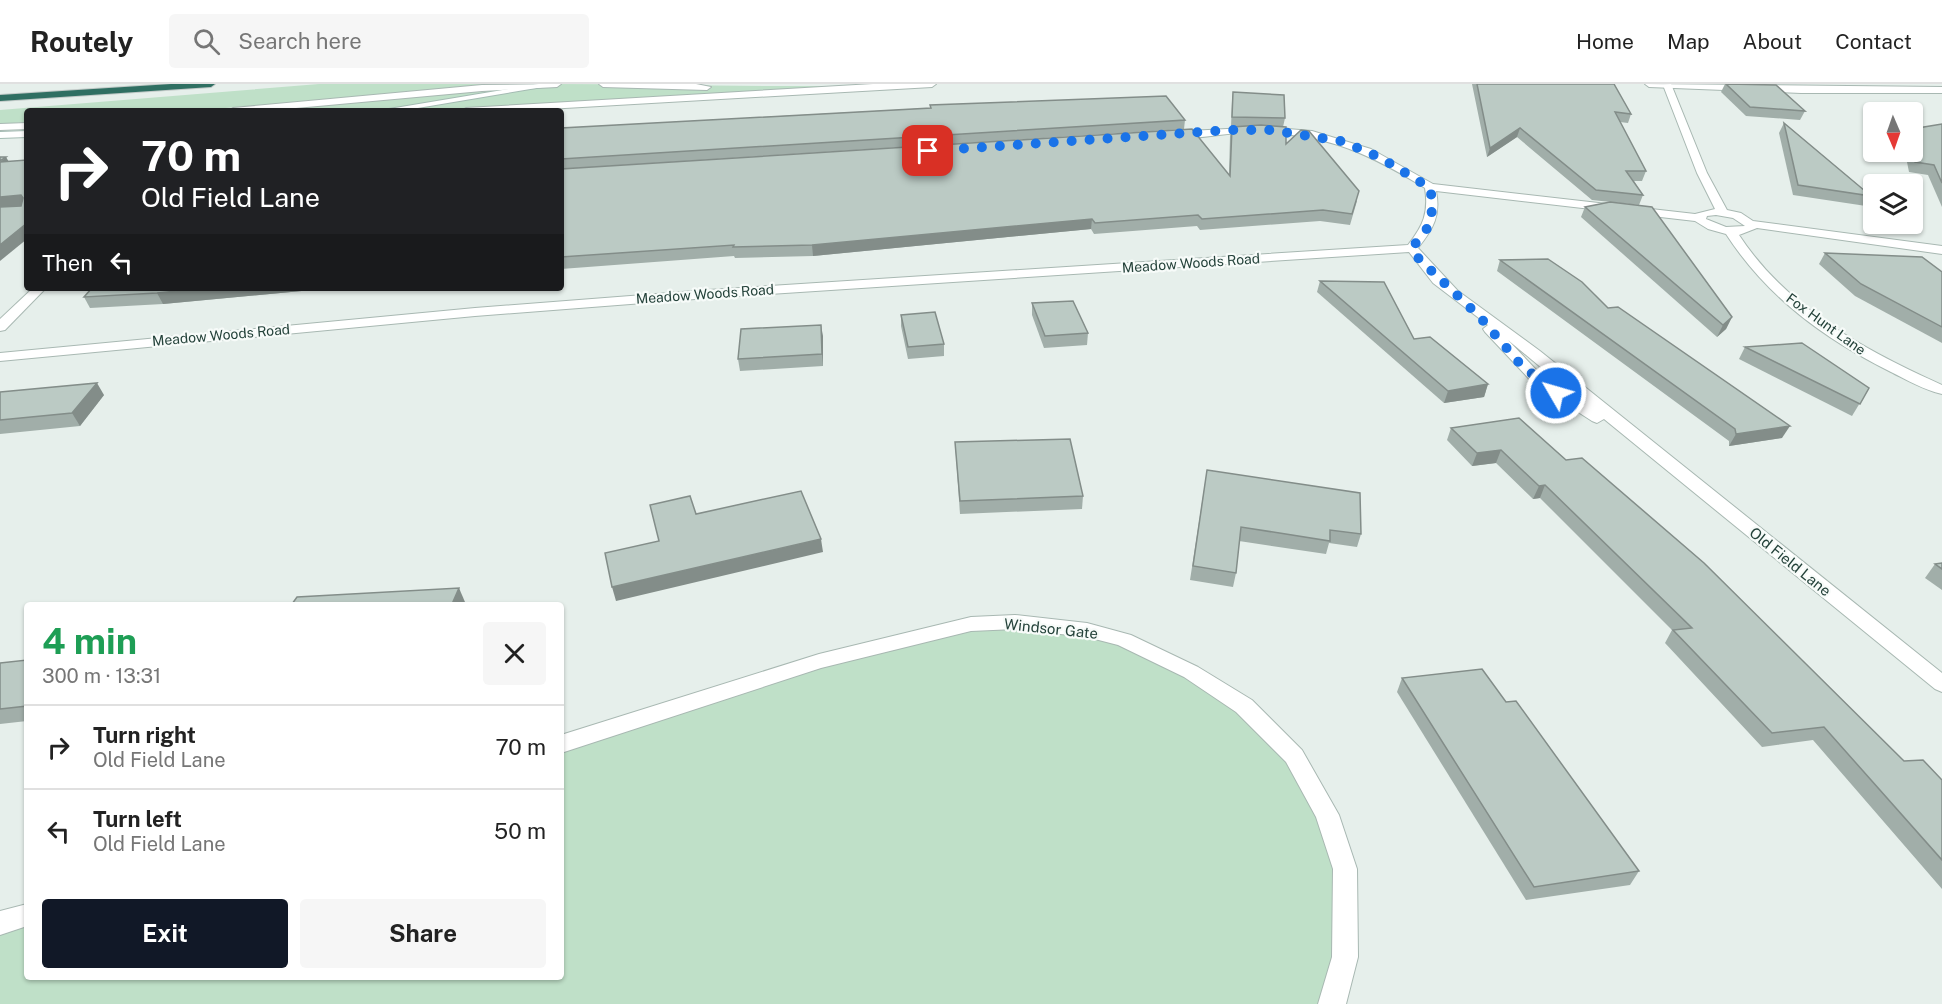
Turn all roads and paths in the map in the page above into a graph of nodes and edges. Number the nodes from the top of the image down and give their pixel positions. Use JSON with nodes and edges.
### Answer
{"nodes":[{"id":1,"x":211,"y":84,"type":"edge"},
{"id":2,"x":556,"y":84,"type":"edge"},
{"id":3,"x":603,"y":84,"type":"edge"},
{"id":4,"x":932,"y":84,"type":"edge"},
{"id":5,"x":1649,"y":84,"type":"edge"},
{"id":6,"x":1839,"y":84,"type":"edge"},
{"id":7,"x":672,"y":85,"type":"edge"},
{"id":8,"x":901,"y":85,"type":"edge"},
{"id":9,"x":1667,"y":85,"type":"edge"},
{"id":10,"x":1942,"y":90,"type":"edge"},
{"id":11,"x":1855,"y":91,"type":"junction"},
{"id":12,"x":0,"y":98,"type":"edge"},
{"id":13,"x":265,"y":108,"type":"edge"},
{"id":14,"x":401,"y":108,"type":"edge"},
{"id":15,"x":516,"y":108,"type":"edge"},
{"id":16,"x":24,"y":126,"type":"edge"},
{"id":17,"x":0,"y":127,"type":"edge"},
{"id":18,"x":24,"y":134,"type":"edge"},
{"id":19,"x":0,"y":135,"type":"edge"},
{"id":20,"x":1156,"y":136,"type":"edge"},
{"id":21,"x":1430,"y":188,"type":"junction"},
{"id":22,"x":1723,"y":213,"type":"junction"},
{"id":23,"x":1700,"y":218,"type":"junction"},
{"id":24,"x":1751,"y":224,"type":"junction"},
{"id":25,"x":1730,"y":231,"type":"junction"},
{"id":26,"x":1412,"y":248,"type":"junction"},
{"id":27,"x":1942,"y":250,"type":"edge"},
{"id":28,"x":37,"y":291,"type":"edge"},
{"id":29,"x":0,"y":327,"type":"edge"},
{"id":30,"x":0,"y":357,"type":"edge"},
{"id":31,"x":1942,"y":390,"type":"edge"},
{"id":32,"x":1942,"y":684,"type":"edge"},
{"id":33,"x":564,"y":743,"type":"edge"},
{"id":34,"x":24,"y":916,"type":"edge"},
{"id":35,"x":0,"y":923,"type":"edge"},
{"id":36,"x":1332,"y":1004,"type":"edge"}],
"edges":[{"from":1,"to":12,"type":"highway"},
{"from":2,"to":13,"type":"street"},
{"from":2,"to":14,"type":"street"},
{"from":3,"to":7,"type":"street"},
{"from":4,"to":8,"type":"street"},
{"from":5,"to":9,"type":"street"},
{"from":6,"to":11,"type":"street"},
{"from":7,"to":8,"type":"street"},
{"from":8,"to":15,"type":"street"},
{"from":9,"to":11,"type":"street"},
{"from":9,"to":22,"type":"street"},
{"from":10,"to":11,"type":"street"},
{"from":16,"to":17,"type":"street"},
{"from":18,"to":19,"type":"street"},
{"from":20,"to":21,"type":"street"},
{"from":21,"to":23,"type":"street"},
{"from":21,"to":26,"type":"street"},
{"from":22,"to":23,"type":"street"},
{"from":22,"to":24,"type":"street"},
{"from":23,"to":25,"type":"street"},
{"from":24,"to":25,"type":"street"},
{"from":24,"to":27,"type":"street"},
{"from":25,"to":31,"type":"street","name":"Fox Hunt Lane"},
{"from":26,"to":30,"type":"street","name":"Meadow Woods Road"},
{"from":26,"to":32,"type":"street","name":"Old Field Lane"},
{"from":28,"to":29,"type":"street"},
{"from":33,"to":36,"type":"street","name":"Windsor Gate"},
{"from":34,"to":35,"type":"street"}]}
